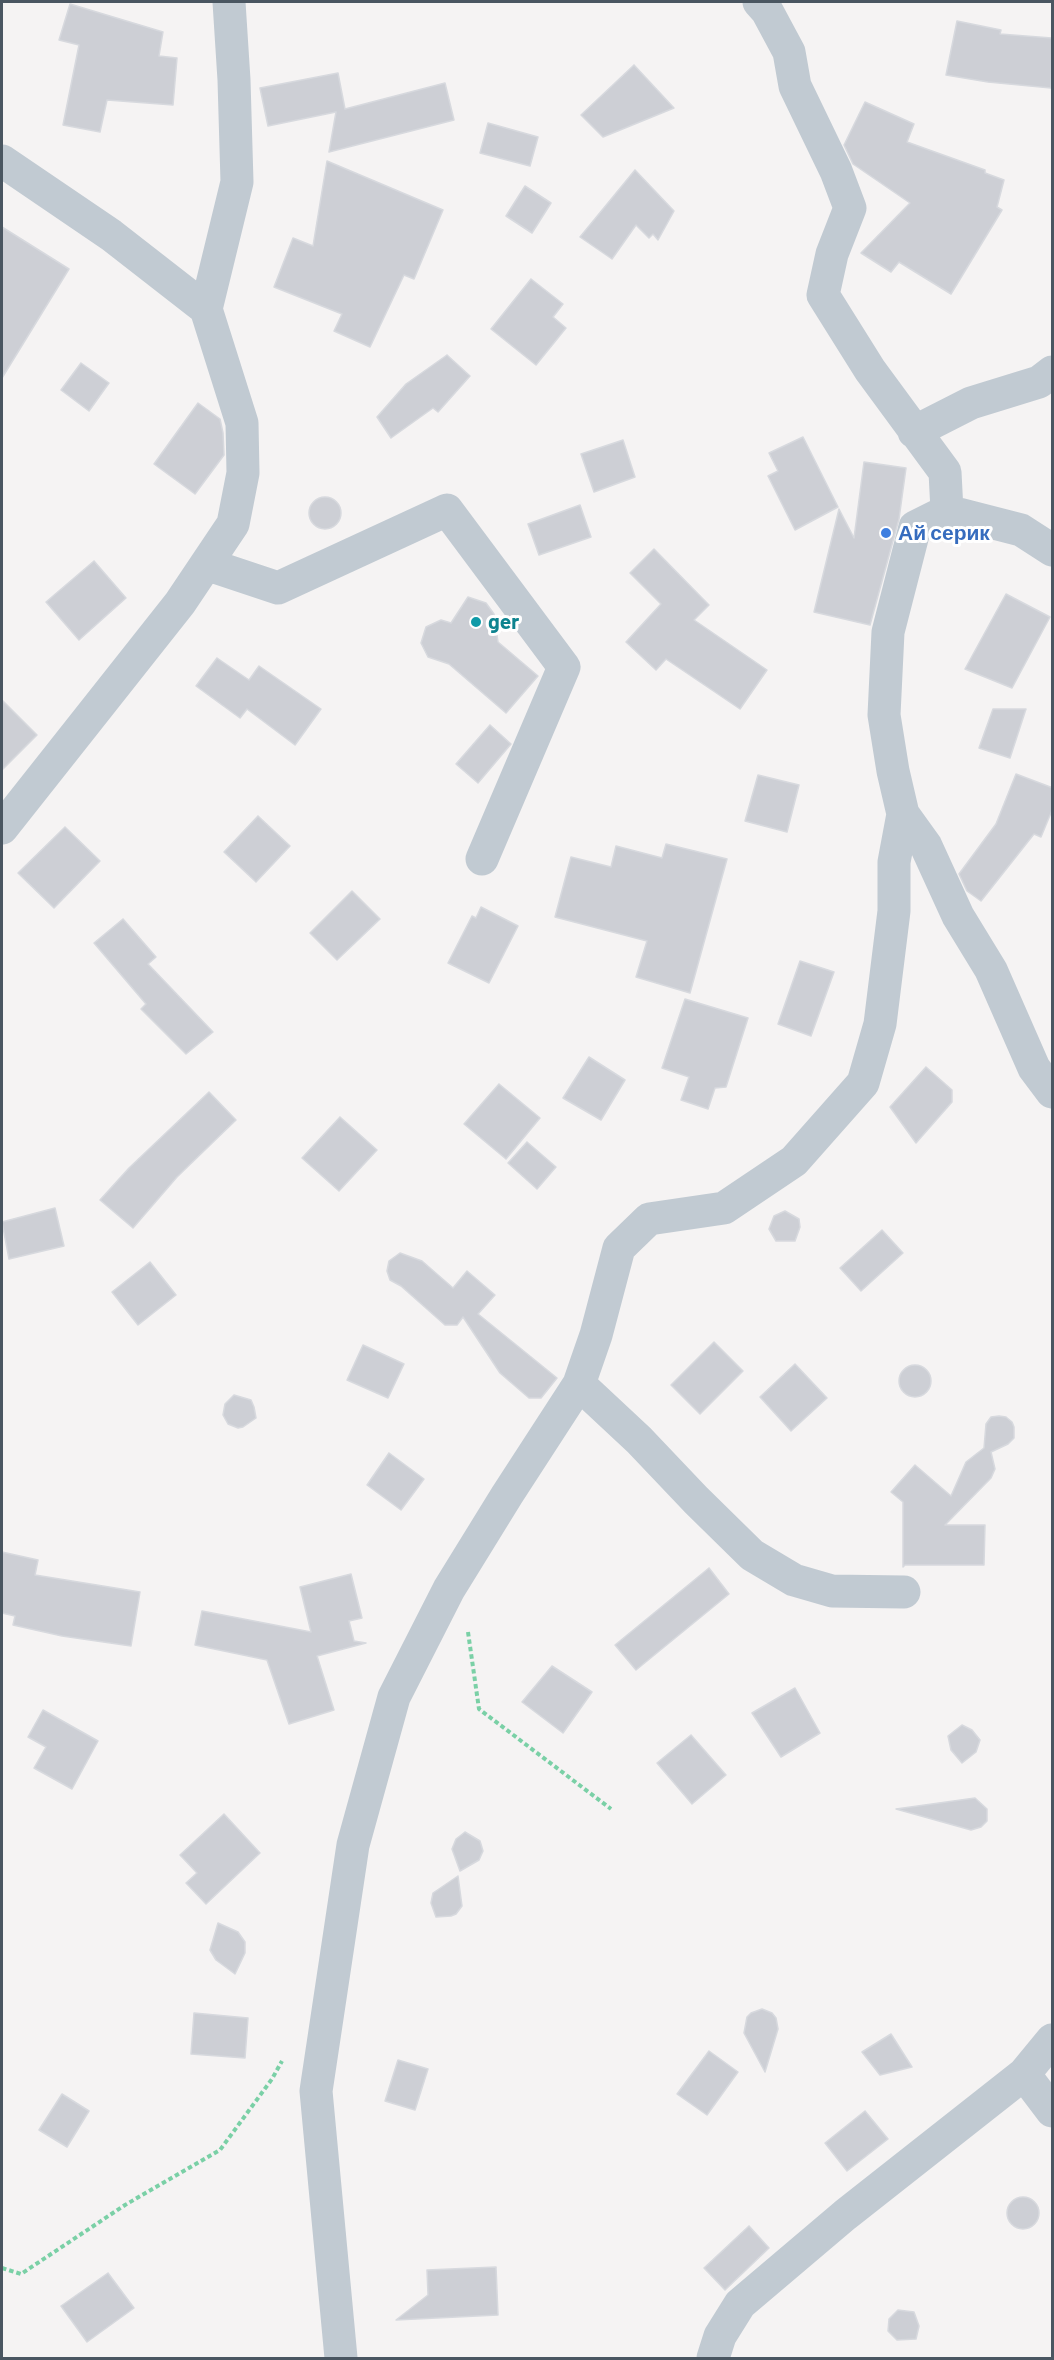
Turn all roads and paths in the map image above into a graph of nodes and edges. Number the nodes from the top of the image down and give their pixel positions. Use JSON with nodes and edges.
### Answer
{"nodes":[{"id":1,"x":229,"y":2,"type":"edge"},
{"id":2,"x":759,"y":2,"type":"edge"},
{"id":3,"x":2,"y":161,"type":"edge"},
{"id":4,"x":206,"y":309,"type":"junction"},
{"id":5,"x":1053,"y":372,"type":"edge"},
{"id":6,"x":914,"y":432,"type":"junction"},
{"id":7,"x":947,"y":511,"type":"junction"},
{"id":8,"x":1053,"y":550,"type":"edge"},
{"id":9,"x":206,"y":564,"type":"junction"},
{"id":10,"x":903,"y":814,"type":"junction"},
{"id":11,"x":2,"y":828,"type":"edge"},
{"id":12,"x":482,"y":859,"type":"dead end"},
{"id":13,"x":1053,"y":1092,"type":"edge"},
{"id":14,"x":579,"y":1384,"type":"junction"},
{"id":15,"x":903,"y":1592,"type":"dead end"},
{"id":16,"x":468,"y":1629,"type":"dead end"},
{"id":17,"x":611,"y":1809,"type":"dead end"},
{"id":18,"x":1053,"y":2040,"type":"edge"},
{"id":19,"x":282,"y":2060,"type":"dead end"},
{"id":20,"x":1024,"y":2074,"type":"junction"},
{"id":21,"x":1053,"y":2111,"type":"edge"},
{"id":22,"x":2,"y":2268,"type":"edge"},
{"id":23,"x":341,"y":2358,"type":"edge"},
{"id":24,"x":713,"y":2358,"type":"edge"}],
"edges":[{"from":1,"to":4,"type":"street"},
{"from":2,"to":6,"type":"street"},
{"from":3,"to":4,"type":"street"},
{"from":4,"to":9,"type":"street"},
{"from":5,"to":6,"type":"street"},
{"from":6,"to":7,"type":"street"},
{"from":7,"to":8,"type":"street"},
{"from":7,"to":10,"type":"street"},
{"from":9,"to":11,"type":"street"},
{"from":9,"to":12,"type":"street"},
{"from":10,"to":13,"type":"street"},
{"from":10,"to":14,"type":"street"},
{"from":14,"to":15,"type":"street"},
{"from":14,"to":23,"type":"street"},
{"from":16,"to":17,"type":"path"},
{"from":18,"to":20,"type":"street"},
{"from":19,"to":22,"type":"path"},
{"from":20,"to":21,"type":"street"},
{"from":20,"to":24,"type":"street"}]}
